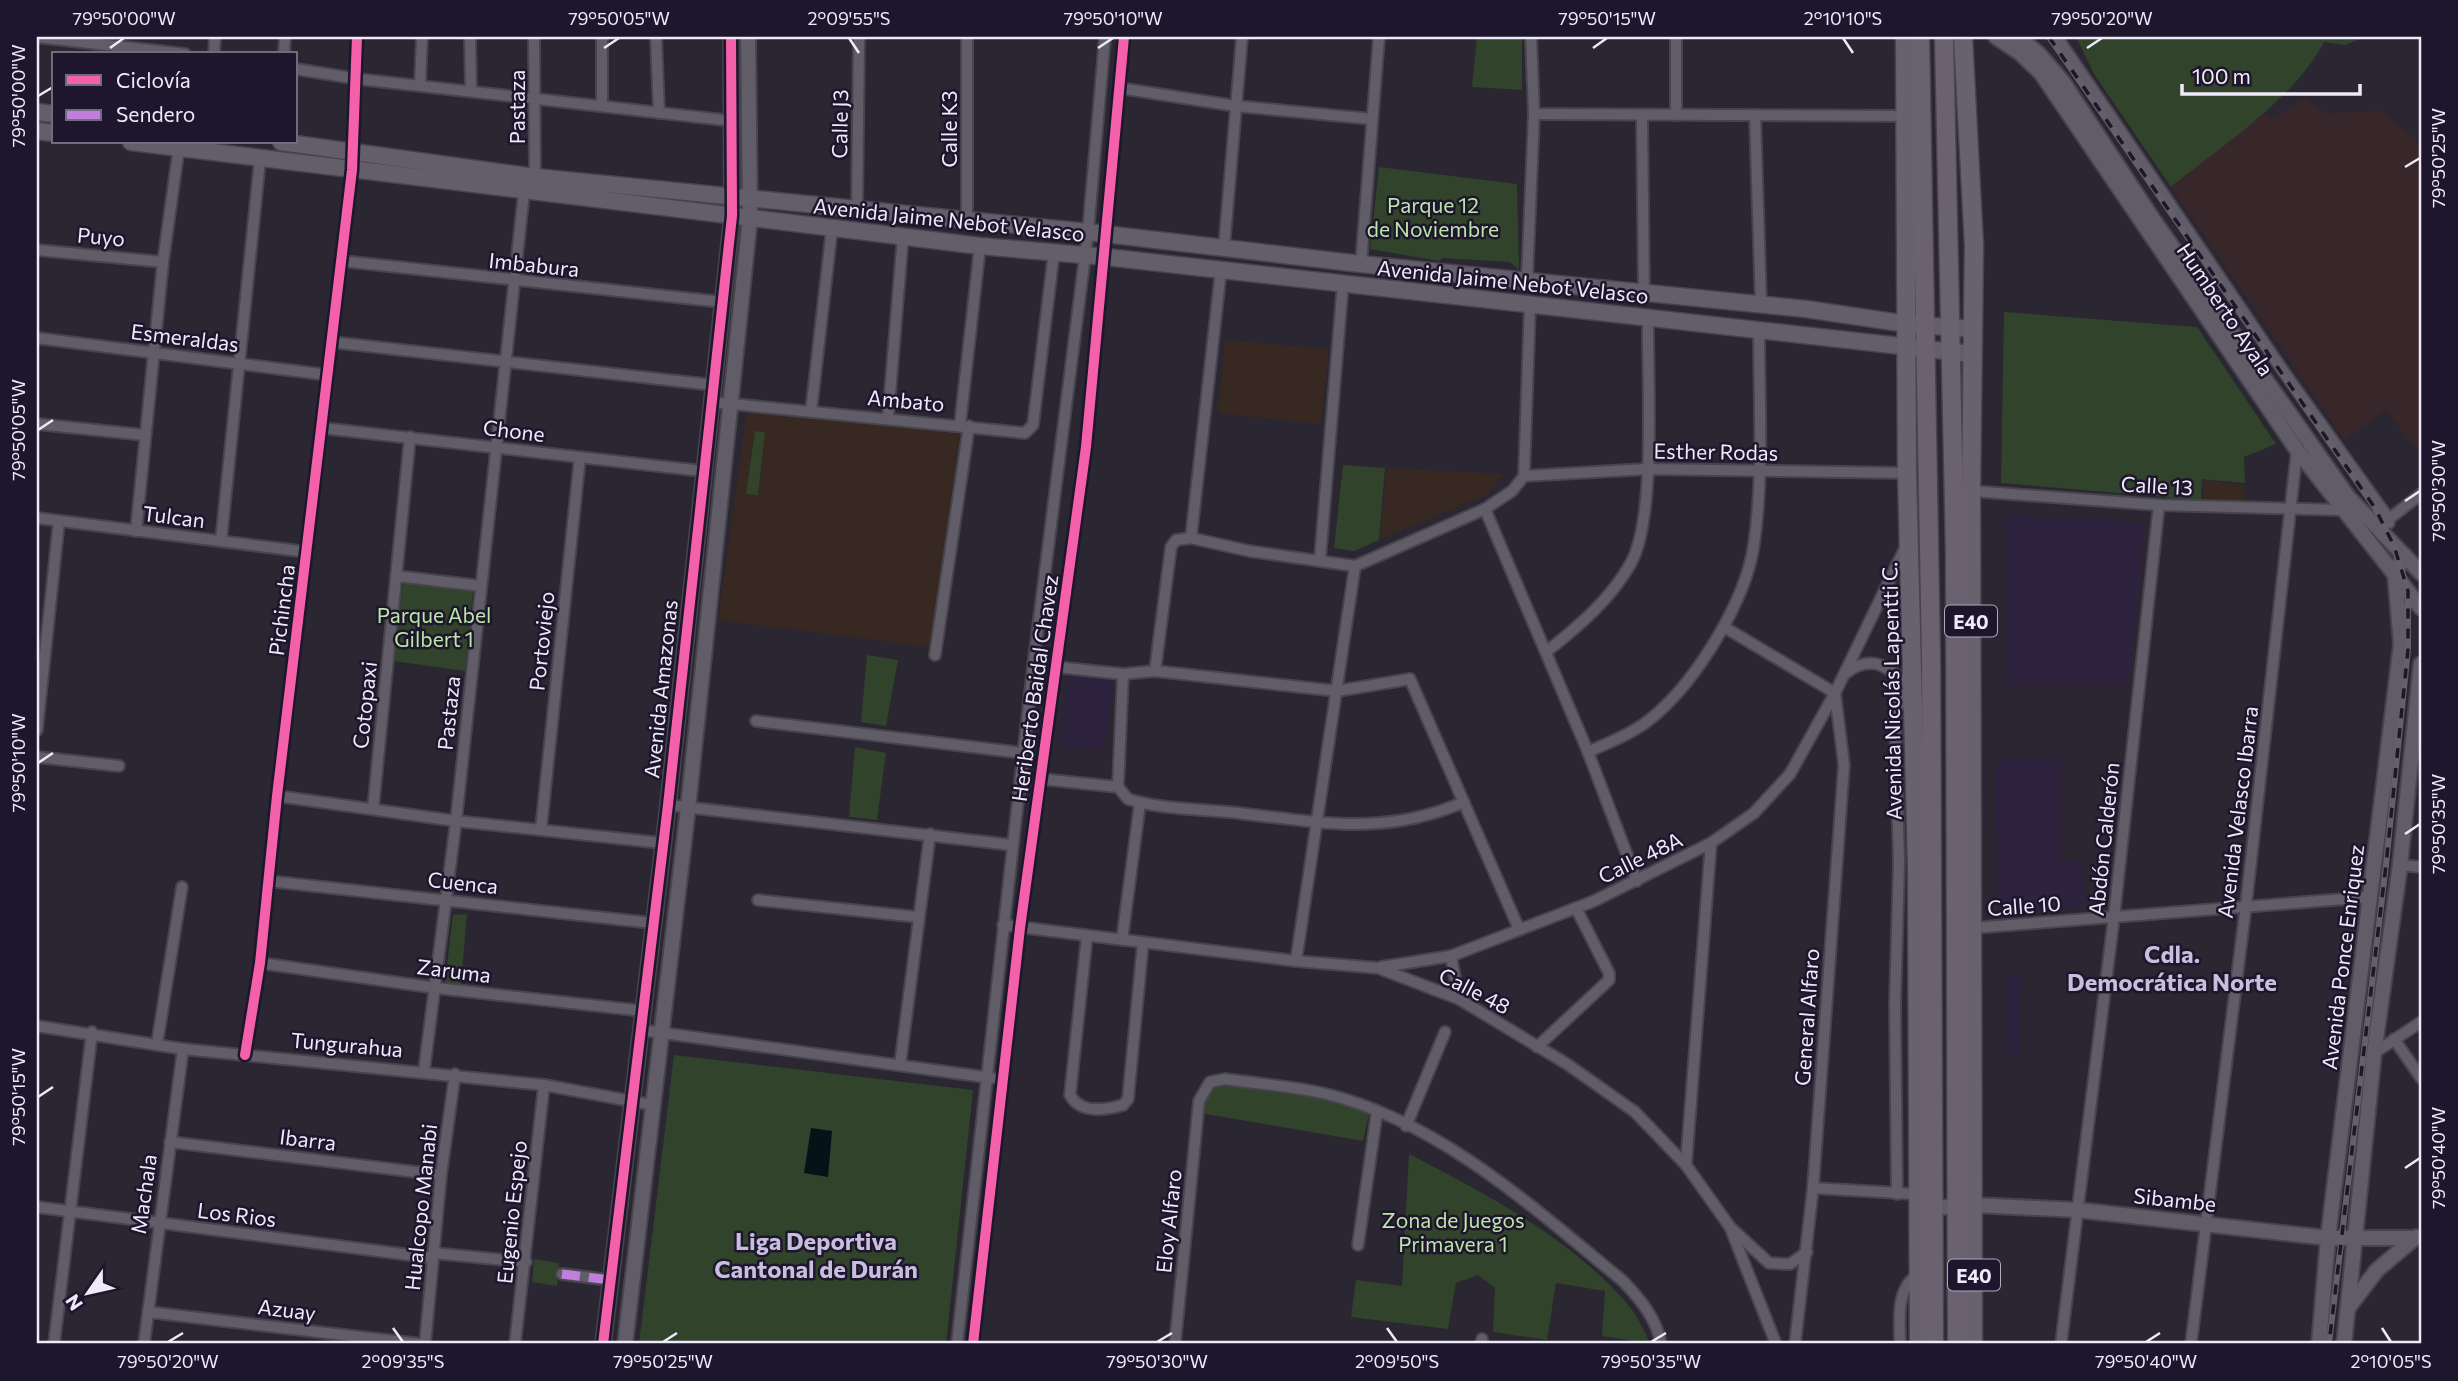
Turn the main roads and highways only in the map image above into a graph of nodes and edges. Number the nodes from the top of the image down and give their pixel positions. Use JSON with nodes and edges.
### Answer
{"nodes":[{"id":1,"x":1905,"y":37,"type":"edge"},
{"id":2,"x":1920,"y":37,"type":"edge"},
{"id":3,"x":1944,"y":37,"type":"edge"},
{"id":4,"x":1963,"y":37,"type":"edge"},
{"id":5,"x":150,"y":144,"type":"edge"},
{"id":6,"x":297,"y":144,"type":"edge"},
{"id":7,"x":1916,"y":325,"type":"junction"},
{"id":8,"x":1949,"y":327,"type":"junction"},
{"id":9,"x":1973,"y":329,"type":"junction"},
{"id":10,"x":1916,"y":349,"type":"junction"},
{"id":11,"x":1950,"y":352,"type":"junction"},
{"id":12,"x":1972,"y":354,"type":"junction"},
{"id":13,"x":1925,"y":914,"type":"junction"},
{"id":14,"x":1919,"y":1344,"type":"edge"},
{"id":15,"x":1934,"y":1344,"type":"edge"},
{"id":16,"x":1957,"y":1344,"type":"edge"},
{"id":17,"x":1973,"y":1344,"type":"edge"}],
"edges":[{"from":1,"to":7,"type":"main road","name":"Avenida Nicolás Lapentti C.","number":"E40"},
{"from":2,"to":7,"type":"highway","name":"Avenida Nicolás Lapentti C.","number":"E40"},
{"from":3,"to":8,"type":"highway","number":"E40"},
{"from":4,"to":9,"type":"main road","number":"E40"},
{"from":5,"to":10,"type":"main road","name":"Avenida Jaime Nebot Velasco"},
{"from":6,"to":7,"type":"main road","name":"Avenida Jaime Nebot Velasco"},
{"from":7,"to":8,"type":"main road","name":"Avenida Jaime Nebot Velasco"},
{"from":7,"to":10,"type":"highway","name":"Avenida Nicolás Lapentti C.","number":"E40"},
{"from":8,"to":9,"type":"main road","name":"Avenida Jaime Nebot Velasco"},
{"from":8,"to":11,"type":"highway","number":"E40"},
{"from":9,"to":12,"type":"main road","number":"E40"},
{"from":10,"to":11,"type":"main road","name":"Avenida Jaime Nebot Velasco"},
{"from":10,"to":13,"type":"highway","name":"Avenida Nicolás Lapentti C.","number":"E40"},
{"from":10,"to":13,"type":"main road","name":"Avenida Nicolás Lapentti C.","number":"E40"},
{"from":11,"to":12,"type":"main road","name":"Avenida Jaime Nebot Velasco"},
{"from":11,"to":16,"type":"highway","number":"E40"},
{"from":12,"to":17,"type":"main road","number":"E40"},
{"from":13,"to":14,"type":"main road","name":"Avenida Nicolás Lapentti C.","number":"E40"},
{"from":13,"to":15,"type":"highway","name":"Avenida Nicolás Lapentti C.","number":"E40"}]}
